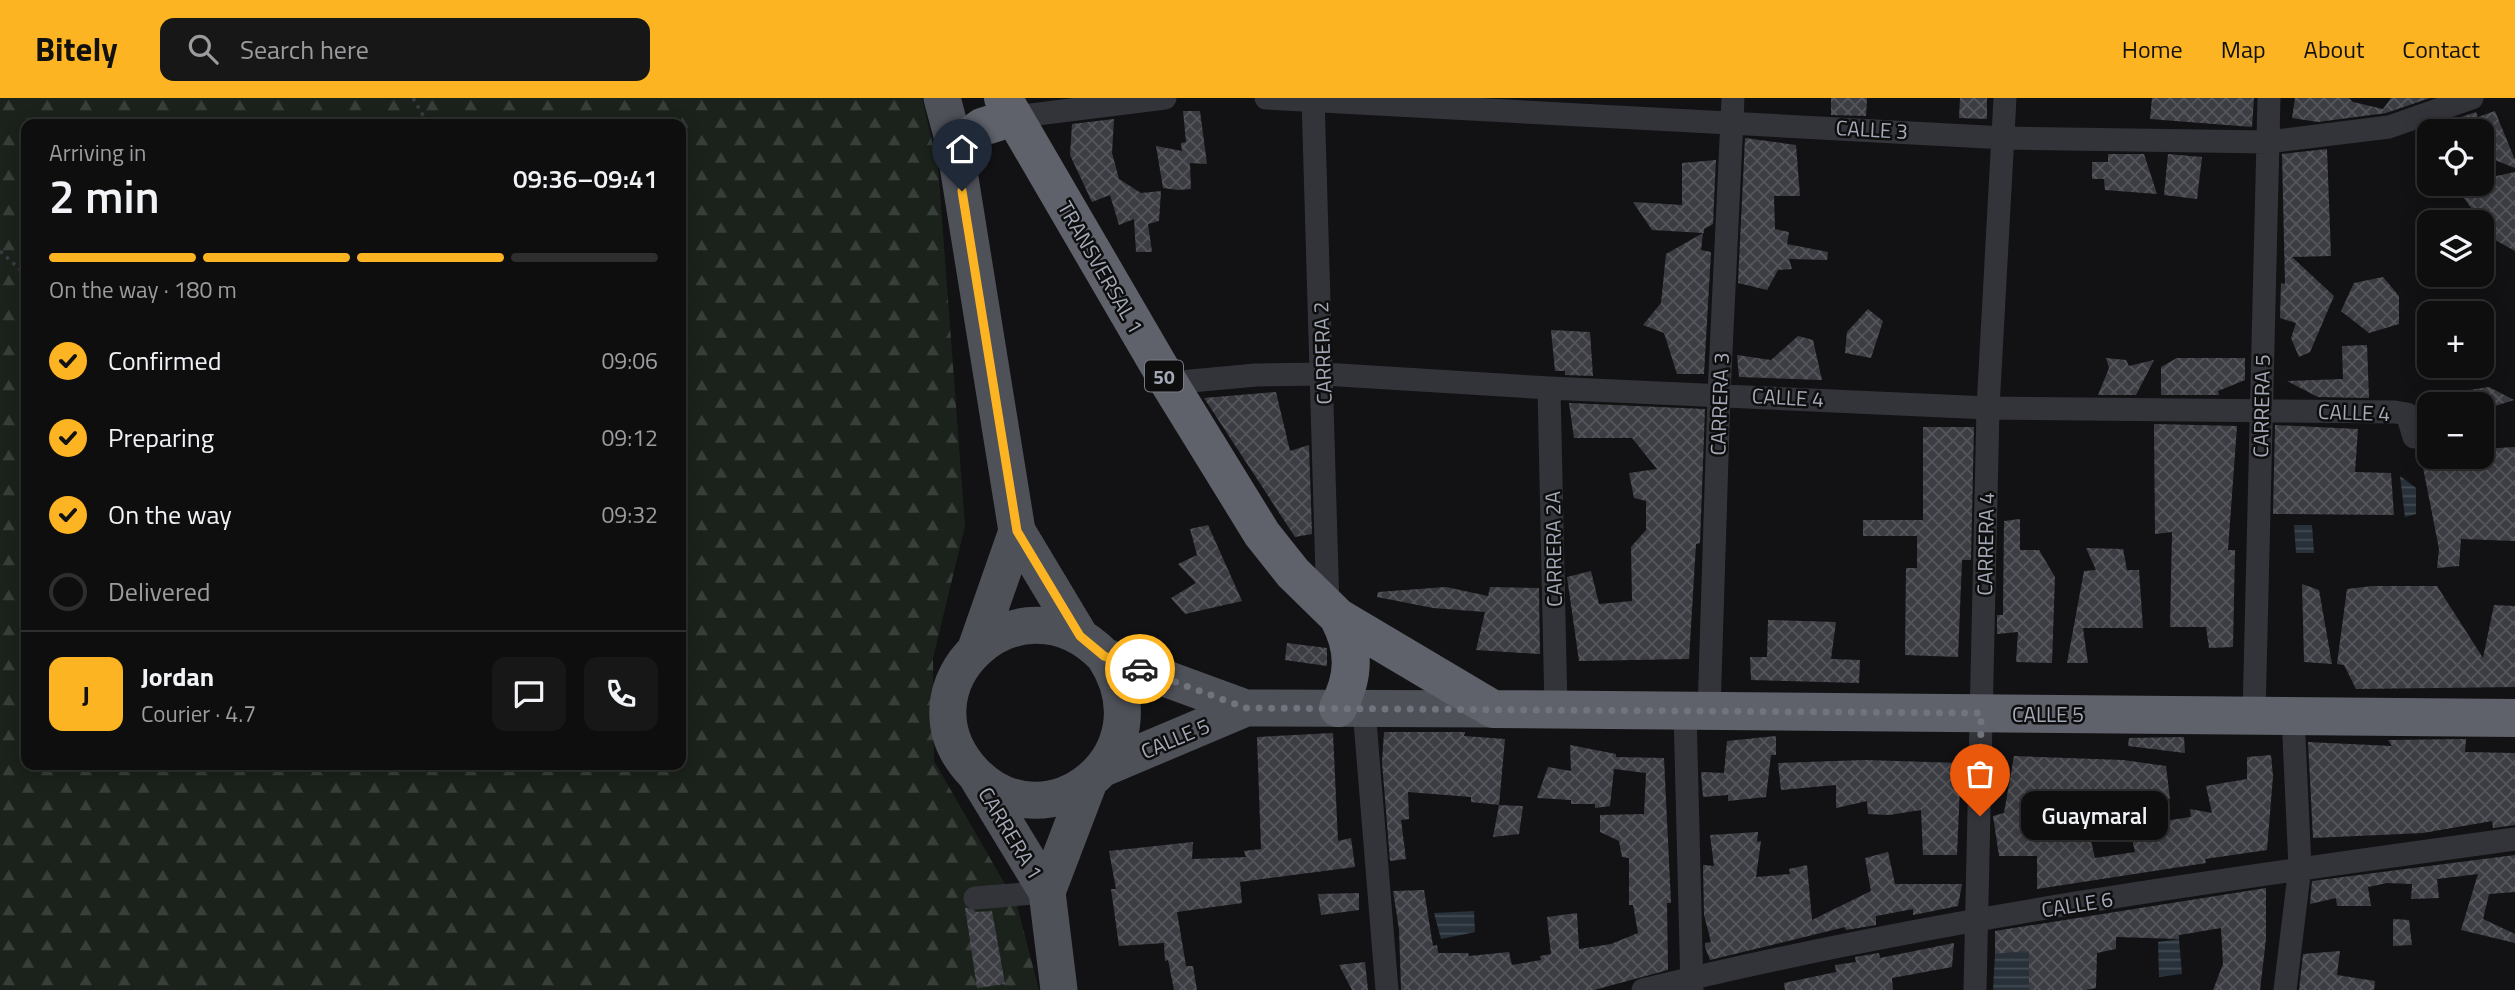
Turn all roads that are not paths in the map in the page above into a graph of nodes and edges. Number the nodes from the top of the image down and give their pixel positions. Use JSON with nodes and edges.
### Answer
{"nodes":[{"id":1,"x":942,"y":98,"type":"edge"},
{"id":2,"x":1165,"y":98,"type":"edge"},
{"id":3,"x":1266,"y":98,"type":"edge"},
{"id":4,"x":1313,"y":98,"type":"edge"},
{"id":5,"x":2005,"y":98,"type":"edge"},
{"id":6,"x":2269,"y":98,"type":"edge"},
{"id":7,"x":2473,"y":98,"type":"edge"},
{"id":8,"x":1009,"y":107,"type":"edge"},
{"id":9,"x":1734,"y":109,"type":"edge"},
{"id":10,"x":2005,"y":138,"type":"junction"},
{"id":11,"x":2268,"y":142,"type":"junction"},
{"id":12,"x":954,"y":147,"type":"junction"},
{"id":13,"x":1323,"y":374,"type":"junction"},
{"id":14,"x":1169,"y":383,"type":"junction"},
{"id":15,"x":1549,"y":388,"type":"junction"},
{"id":16,"x":1719,"y":394,"type":"junction"},
{"id":17,"x":1988,"y":408,"type":"junction"},
{"id":18,"x":2261,"y":410,"type":"junction"},
{"id":19,"x":2414,"y":436,"type":"dead end"},
{"id":20,"x":1017,"y":531,"type":"junction"},
{"id":21,"x":1333,"y":613,"type":"junction"},
{"id":22,"x":1092,"y":646,"type":"junction"},
{"id":23,"x":976,"y":648,"type":"junction"},
{"id":24,"x":1246,"y":708,"type":"junction"},
{"id":25,"x":1351,"y":708,"type":"junction"},
{"id":26,"x":1493,"y":709,"type":"junction"},
{"id":27,"x":1556,"y":710,"type":"junction"},
{"id":28,"x":1697,"y":711,"type":"junction"},
{"id":29,"x":1981,"y":713,"type":"junction"},
{"id":30,"x":2254,"y":715,"type":"junction"},
{"id":31,"x":2293,"y":716,"type":"junction"},
{"id":32,"x":2515,"y":718,"type":"edge"},
{"id":33,"x":976,"y":775,"type":"junction"},
{"id":34,"x":1096,"y":775,"type":"junction"},
{"id":35,"x":2515,"y":839,"type":"edge"},
{"id":36,"x":2300,"y":867,"type":"junction"},
{"id":37,"x":1047,"y":892,"type":"junction"},
{"id":38,"x":975,"y":898,"type":"dead end"},
{"id":39,"x":1979,"y":919,"type":"junction"},
{"id":40,"x":1692,"y":984,"type":"edge"},
{"id":41,"x":1059,"y":990,"type":"edge"},
{"id":42,"x":1387,"y":990,"type":"edge"},
{"id":43,"x":1643,"y":990,"type":"edge"},
{"id":44,"x":1975,"y":990,"type":"edge"},
{"id":45,"x":2285,"y":990,"type":"edge"}],
"edges":[{"from":1,"to":12,"type":"main road","number":"50"},
{"from":2,"to":8,"type":"street"},
{"from":3,"to":4,"type":"street","name":"CALLE 3"},
{"from":4,"to":9,"type":"street","name":"CALLE 3"},
{"from":4,"to":13,"type":"street","name":"CARRERA 2"},
{"from":5,"to":10,"type":"street","name":"CARRERA 4"},
{"from":6,"to":11,"type":"street","name":"CARRERA 5"},
{"from":7,"to":11,"type":"street","name":"CALLE 3"},
{"from":8,"to":12,"type":"highway"},
{"from":8,"to":14,"type":"highway","name":"TRANSVERSAL 1","number":"50"},
{"from":9,"to":10,"type":"street","name":"CALLE 3"},
{"from":9,"to":16,"type":"street","name":"CARRERA 3"},
{"from":10,"to":11,"type":"street","name":"CALLE 3"},
{"from":10,"to":17,"type":"street","name":"CARRERA 4"},
{"from":11,"to":18,"type":"street","name":"CARRERA 5"},
{"from":12,"to":20,"type":"main road","number":"50"},
{"from":13,"to":14,"type":"street","name":"CALLE 4"},
{"from":13,"to":15,"type":"street","name":"CALLE 4"},
{"from":13,"to":21,"type":"street","name":"CARRERA 2"},
{"from":14,"to":21,"type":"highway","name":"TRANSVERSAL 1","number":"50"},
{"from":15,"to":16,"type":"street","name":"CALLE 4"},
{"from":15,"to":27,"type":"street","name":"CARRERA 2A"},
{"from":16,"to":17,"type":"street","name":"CALLE 4"},
{"from":16,"to":28,"type":"street","name":"CARRERA 3"},
{"from":17,"to":18,"type":"street","name":"CALLE 4"},
{"from":17,"to":29,"type":"street","name":"CARRERA 4"},
{"from":18,"to":19,"type":"street","name":"CALLE 4"},
{"from":18,"to":30,"type":"street","name":"CARRERA 5"},
{"from":20,"to":22,"type":"main road","number":"50"},
{"from":20,"to":23,"type":"main road","number":"50"},
{"from":21,"to":25,"type":"highway","name":"TRANSVERSAL 1"},
{"from":21,"to":26,"type":"highway","name":"TRANSVERSAL 1","number":"50"},
{"from":22,"to":23,"type":"main road","number":"50"},
{"from":22,"to":24,"type":"main road","name":"CALLE 5","number":"50"},
{"from":22,"to":34,"type":"main road","number":"50"},
{"from":23,"to":33,"type":"main road","number":"50"},
{"from":24,"to":25,"type":"main road","name":"CALLE 5","number":"50"},
{"from":24,"to":34,"type":"main road","name":"CALLE 5","number":"50"},
{"from":25,"to":26,"type":"main road","name":"CALLE 5","number":"50"},
{"from":25,"to":42,"type":"street"},
{"from":26,"to":27,"type":"highway","name":"CALLE 5","number":"50"},
{"from":27,"to":28,"type":"highway","name":"CALLE 5","number":"50"},
{"from":28,"to":29,"type":"highway","name":"CALLE 5","number":"50"},
{"from":28,"to":40,"type":"street","name":"CARRERA 3"},
{"from":29,"to":30,"type":"highway","name":"CALLE 5","number":"50"},
{"from":29,"to":39,"type":"street","name":"CARRERA 4"},
{"from":30,"to":31,"type":"highway","name":"CALLE 5","number":"50"},
{"from":31,"to":32,"type":"highway","name":"CALLE 5","number":"50"},
{"from":31,"to":36,"type":"street"},
{"from":33,"to":34,"type":"main road","number":"50"},
{"from":33,"to":37,"type":"main road","name":"CARRERA 1"},
{"from":34,"to":37,"type":"main road","name":"CARRERA 1"},
{"from":35,"to":36,"type":"street","name":"CALLE 6"},
{"from":36,"to":39,"type":"street","name":"CALLE 6"},
{"from":36,"to":45,"type":"street"},
{"from":37,"to":38,"type":"street"},
{"from":37,"to":41,"type":"main road","name":"CARRERA 1"},
{"from":39,"to":40,"type":"street","name":"CALLE 6"},
{"from":39,"to":44,"type":"street","name":"CARRERA 4"},
{"from":40,"to":43,"type":"street","name":"CALLE 6"}]}
